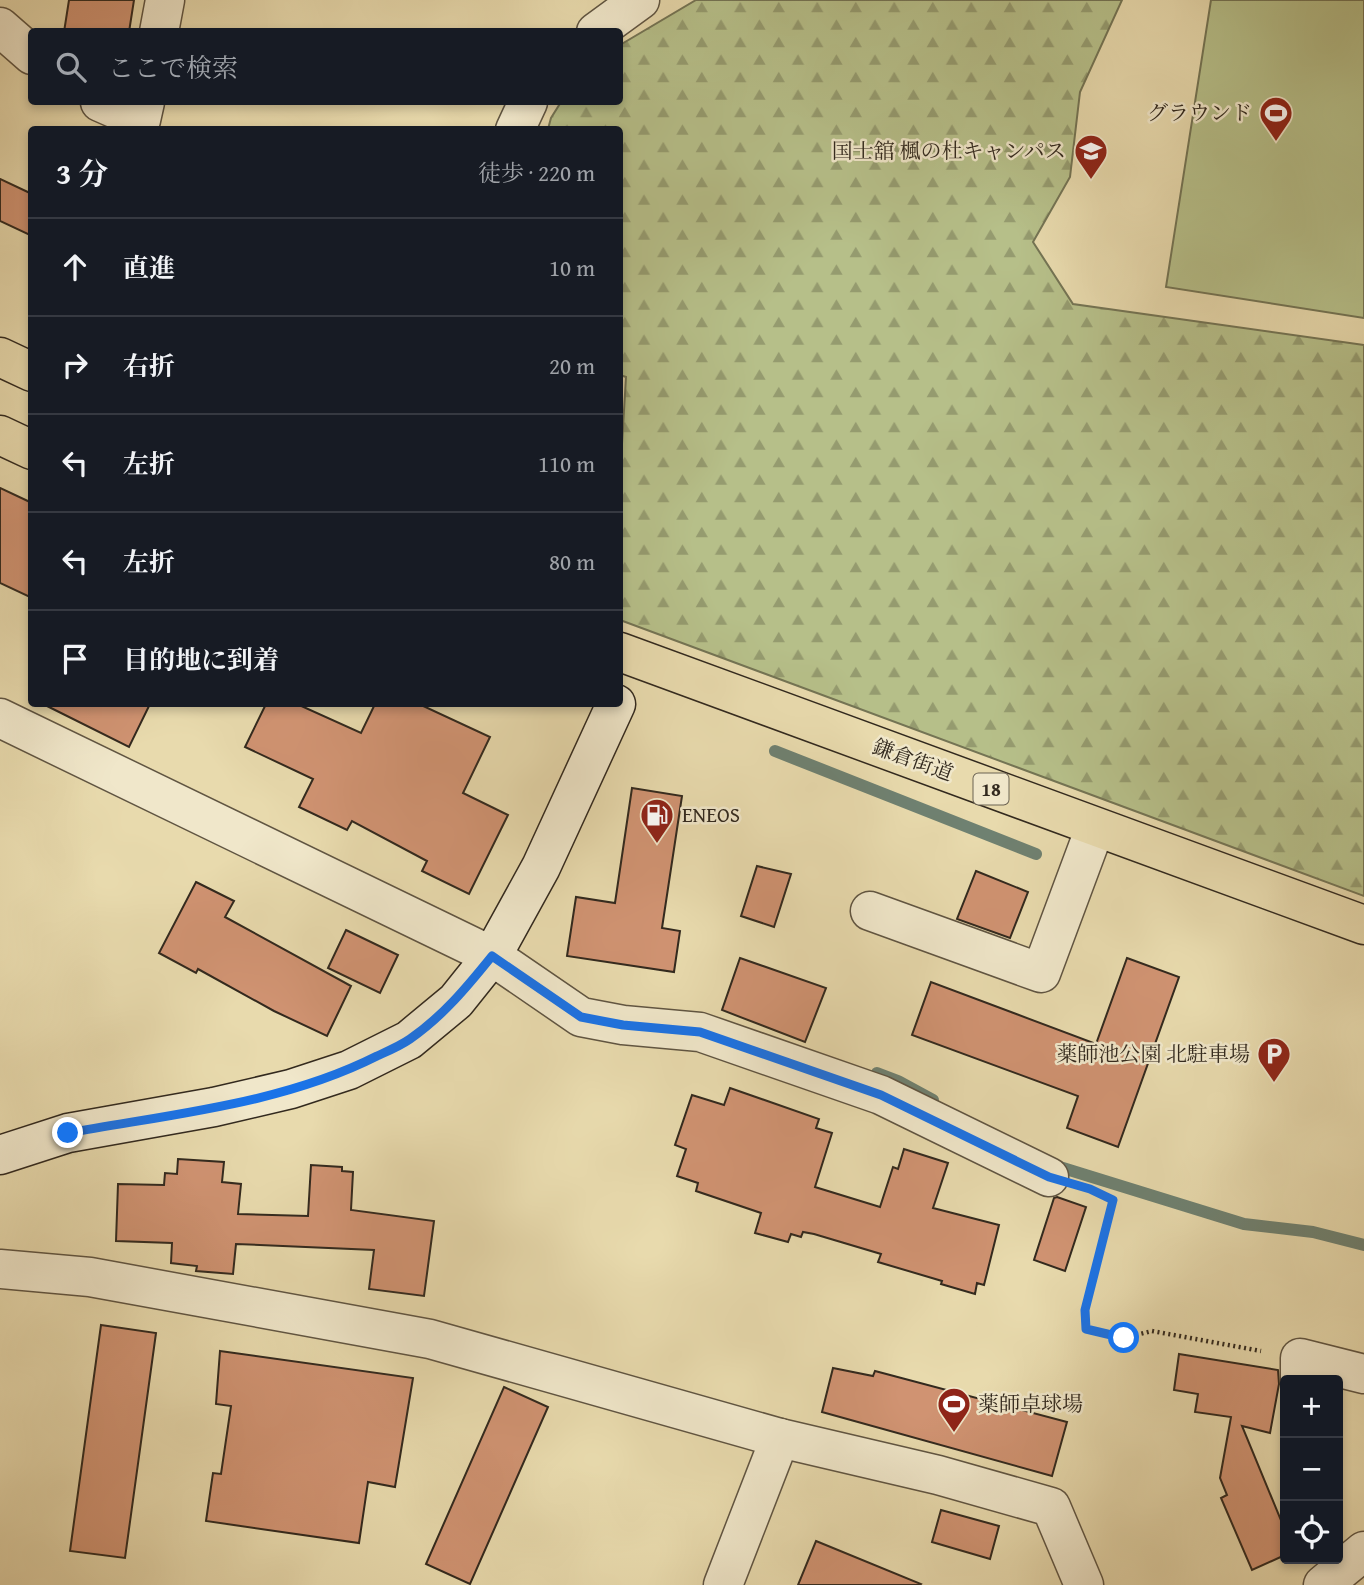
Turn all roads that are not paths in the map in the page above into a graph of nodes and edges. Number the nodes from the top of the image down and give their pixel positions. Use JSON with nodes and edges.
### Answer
{"nodes":[{"id":1,"x":165,"y":0,"type":"edge"},
{"id":2,"x":640,"y":0,"type":"edge"},
{"id":3,"x":0,"y":27,"type":"edge"},
{"id":4,"x":160,"y":28,"type":"edge"},
{"id":5,"x":602,"y":28,"type":"edge"},
{"id":6,"x":28,"y":52,"type":"edge"},
{"id":7,"x":107,"y":105,"type":"edge"},
{"id":8,"x":144,"y":105,"type":"edge"},
{"id":9,"x":526,"y":105,"type":"edge"},
{"id":10,"x":517,"y":126,"type":"edge"},
{"id":11,"x":0,"y":357,"type":"edge"},
{"id":12,"x":28,"y":370,"type":"edge"},
{"id":13,"x":0,"y":435,"type":"edge"},
{"id":14,"x":28,"y":448,"type":"edge"},
{"id":15,"x":628,"y":654,"type":"edge"},
{"id":16,"x":623,"y":680,"type":"edge"},
{"id":17,"x":614,"y":707,"type":"edge"},
{"id":18,"x":0,"y":718,"type":"edge"},
{"id":19,"x":1095,"y":828,"type":"junction"},
{"id":20,"x":870,"y":911,"type":"dead end"},
{"id":21,"x":1364,"y":925,"type":"edge"},
{"id":22,"x":492,"y":956,"type":"junction"},
{"id":23,"x":0,"y":1155,"type":"edge"},
{"id":24,"x":1049,"y":1177,"type":"road end"},
{"id":25,"x":0,"y":1269,"type":"edge"},
{"id":26,"x":1300,"y":1369,"type":"edge"},
{"id":27,"x":1364,"y":1374,"type":"edge"},
{"id":28,"x":780,"y":1438,"type":"junction"},
{"id":29,"x":1364,"y":1551,"type":"edge"},
{"id":30,"x":1310,"y":1564,"type":"edge"},
{"id":31,"x":723,"y":1585,"type":"edge"},
{"id":32,"x":1084,"y":1585,"type":"edge"},
{"id":33,"x":1314,"y":1585,"type":"edge"},
{"id":34,"x":1323,"y":1585,"type":"edge"}],
"edges":[{"from":1,"to":4,"type":"street"},
{"from":2,"to":5,"type":"street"},
{"from":3,"to":6,"type":"street"},
{"from":7,"to":8,"type":"street"},
{"from":9,"to":10,"type":"street"},
{"from":11,"to":12,"type":"main road"},
{"from":13,"to":14,"type":"main road"},
{"from":15,"to":16,"type":"street"},
{"from":15,"to":19,"type":"main road","name":"鎌倉街道","number":"18"},
{"from":17,"to":22,"type":"street"},
{"from":18,"to":22,"type":"street"},
{"from":19,"to":20,"type":"street"},
{"from":19,"to":21,"type":"main road","name":"鎌倉街道","number":"18"},
{"from":22,"to":23,"type":"street"},
{"from":22,"to":24,"type":"street"},
{"from":25,"to":28,"type":"street"},
{"from":26,"to":27,"type":"street"},
{"from":28,"to":31,"type":"street"},
{"from":28,"to":32,"type":"street"},
{"from":29,"to":34,"type":"street"},
{"from":30,"to":33,"type":"street"}]}
